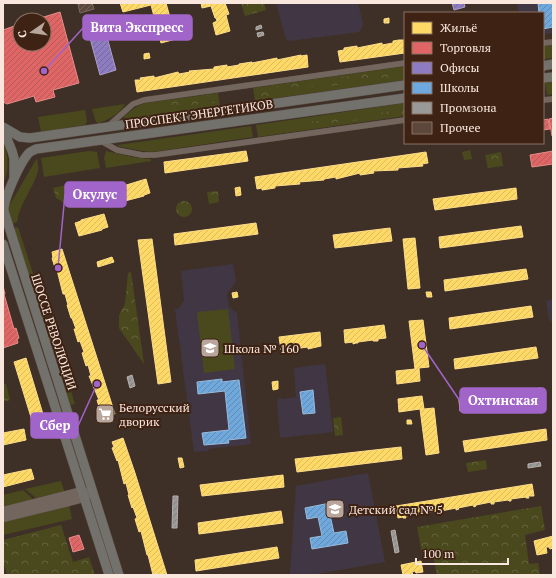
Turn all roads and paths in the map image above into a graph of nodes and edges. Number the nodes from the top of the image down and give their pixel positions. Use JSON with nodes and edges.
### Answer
{"nodes":[{"id":1,"x":404,"y":63,"type":"edge"},
{"id":2,"x":404,"y":85,"type":"edge"},
{"id":3,"x":404,"y":98,"type":"edge"},
{"id":4,"x":404,"y":120,"type":"edge"},
{"id":5,"x":3,"y":128,"type":"edge"},
{"id":6,"x":106,"y":128,"type":"junction"},
{"id":7,"x":100,"y":140,"type":"junction"},
{"id":8,"x":9,"y":186,"type":"edge"},
{"id":9,"x":3,"y":244,"type":"edge"},
{"id":10,"x":92,"y":492,"type":"junction"},
{"id":11,"x":83,"y":494,"type":"junction"},
{"id":12,"x":3,"y":511,"type":"edge"},
{"id":13,"x":3,"y":518,"type":"edge"},
{"id":14,"x":109,"y":575,"type":"edge"},
{"id":15,"x":118,"y":575,"type":"edge"}],
"edges":[{"from":1,"to":6,"type":"street"},
{"from":2,"to":6,"type":"main road","name":"ПРОСПЕКТ ЭНЕРГЕТИКОВ"},
{"from":3,"to":7,"type":"main road","name":"ПРОСПЕКТ ЭНЕРГЕТИКОВ"},
{"from":4,"to":7,"type":"street"},
{"from":5,"to":6,"type":"main road","name":"ПРОСПЕКТ ЭНЕРГЕТИКОВ"},
{"from":5,"to":8,"type":"main road","name":"ШОССЕ РЕВОЛЮЦИИ"},
{"from":7,"to":8,"type":"main road","name":"ПРОСПЕКТ ЭНЕРГЕТИКОВ"},
{"from":8,"to":10,"type":"main road","name":"ШОССЕ РЕВОЛЮЦИИ"},
{"from":9,"to":11,"type":"main road","name":"ШОССЕ РЕВОЛЮЦИИ"},
{"from":10,"to":11,"type":"street"},
{"from":10,"to":15,"type":"main road","name":"ШОССЕ РЕВОЛЮЦИИ"},
{"from":11,"to":12,"type":"street"},
{"from":11,"to":13,"type":"street"},
{"from":11,"to":14,"type":"main road","name":"ШОССЕ РЕВОЛЮЦИИ"}]}
